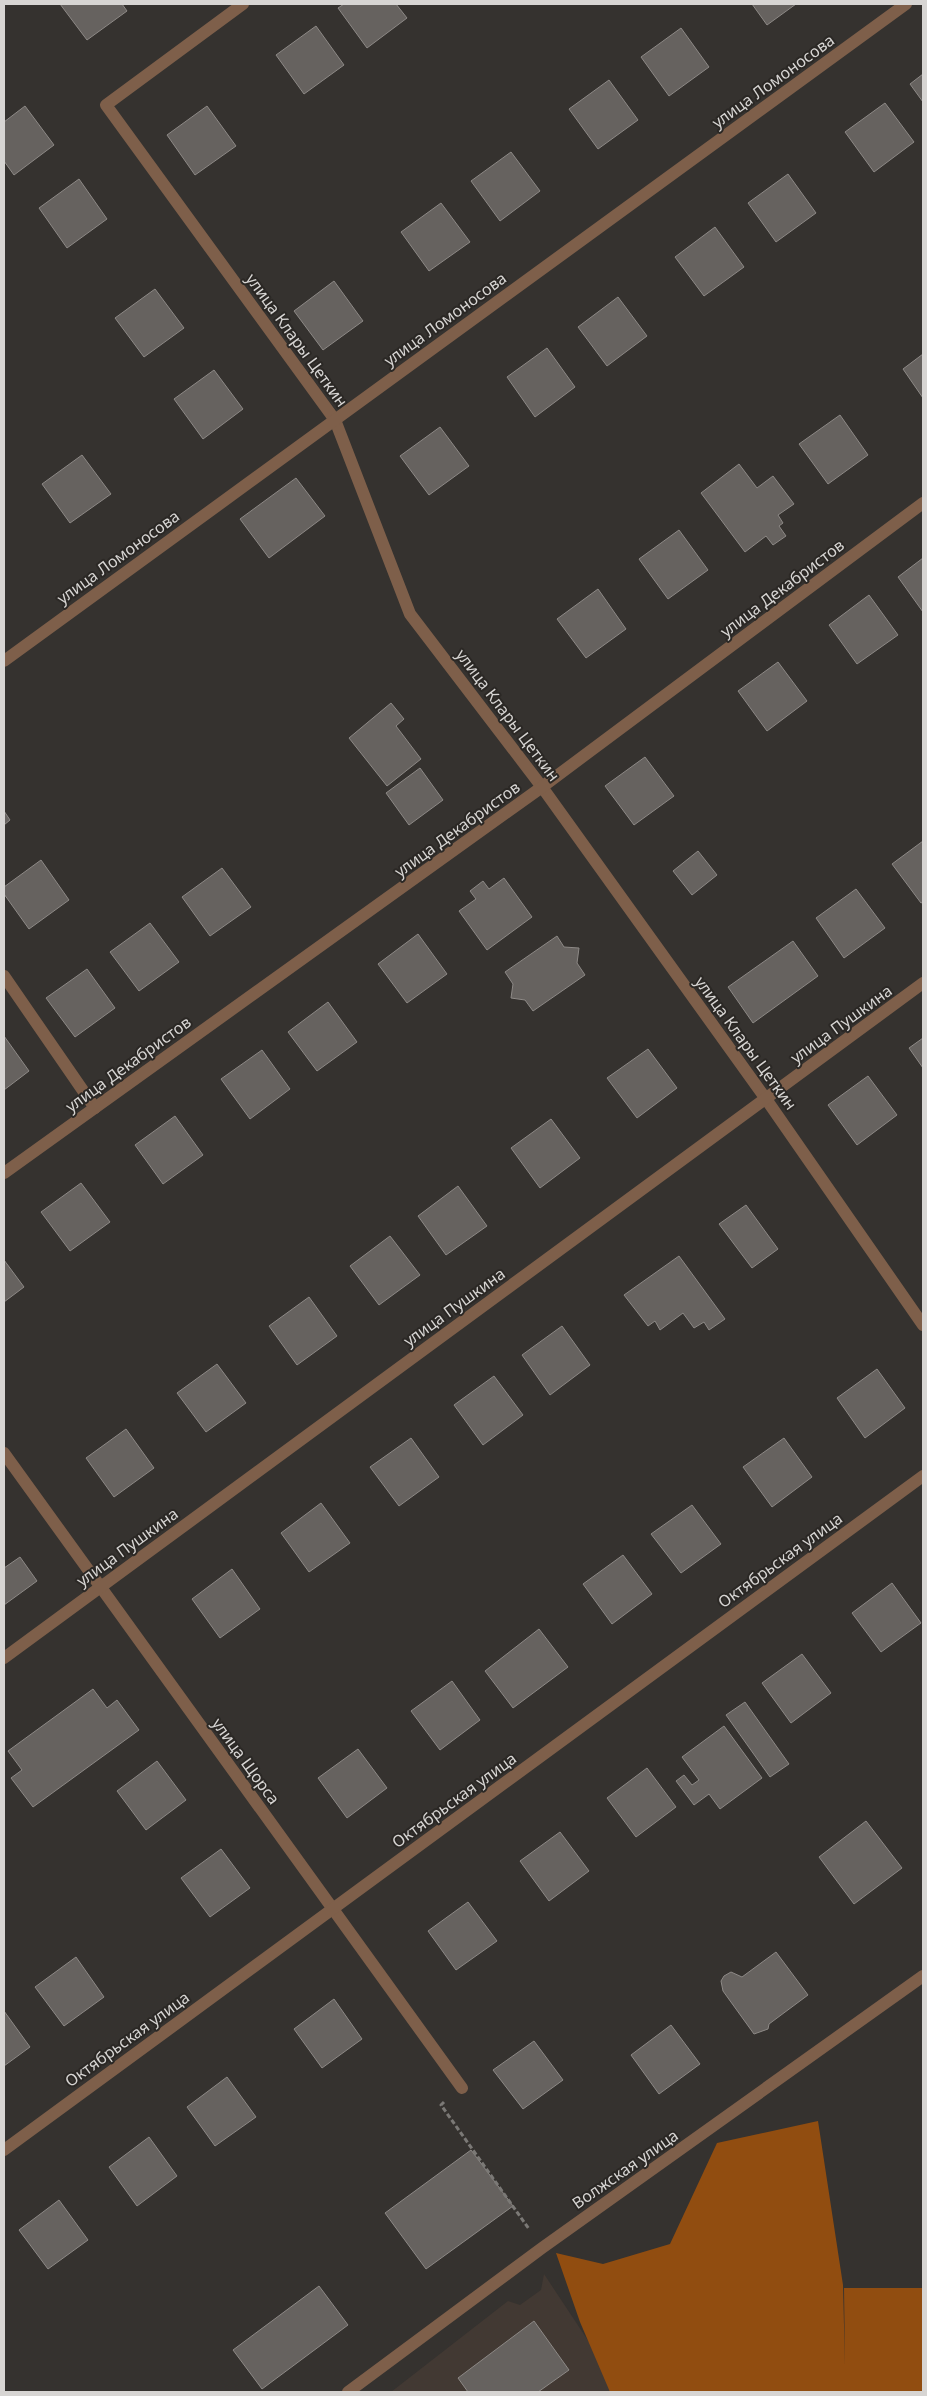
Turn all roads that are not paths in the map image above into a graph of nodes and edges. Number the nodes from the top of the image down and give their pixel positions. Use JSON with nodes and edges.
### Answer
{"nodes":[{"id":1,"x":243,"y":4,"type":"edge"},
{"id":2,"x":906,"y":4,"type":"edge"},
{"id":3,"x":335,"y":420,"type":"junction"},
{"id":4,"x":923,"y":502,"type":"edge"},
{"id":5,"x":4,"y":661,"type":"edge"},
{"id":6,"x":542,"y":787,"type":"junction"},
{"id":7,"x":4,"y":976,"type":"edge"},
{"id":8,"x":923,"y":983,"type":"edge"},
{"id":9,"x":766,"y":1099,"type":"junction"},
{"id":10,"x":95,"y":1108,"type":"junction"},
{"id":11,"x":4,"y":1173,"type":"edge"},
{"id":12,"x":923,"y":1325,"type":"edge"},
{"id":13,"x":4,"y":1453,"type":"edge"},
{"id":14,"x":923,"y":1476,"type":"edge"},
{"id":15,"x":100,"y":1587,"type":"junction"},
{"id":16,"x":4,"y":1658,"type":"edge"},
{"id":17,"x":332,"y":1909,"type":"junction"},
{"id":18,"x":923,"y":1976,"type":"edge"},
{"id":19,"x":462,"y":2088,"type":"road end"},
{"id":20,"x":4,"y":2150,"type":"edge"},
{"id":21,"x":348,"y":2392,"type":"edge"}],
"edges":[{"from":1,"to":3,"type":"street","name":"улица Клары Цеткин"},
{"from":2,"to":3,"type":"street","name":"улица Ломоносова"},
{"from":3,"to":5,"type":"street","name":"улица Ломоносова"},
{"from":3,"to":6,"type":"street","name":"улица Клары Цеткин"},
{"from":4,"to":6,"type":"street","name":"улица Декабристов"},
{"from":6,"to":9,"type":"street","name":"улица Клары Цеткин"},
{"from":6,"to":10,"type":"street","name":"улица Декабристов"},
{"from":7,"to":10,"type":"street"},
{"from":8,"to":9,"type":"street","name":"улица Пушкина"},
{"from":9,"to":12,"type":"street","name":"улица Клары Цеткин"},
{"from":9,"to":15,"type":"street","name":"улица Пушкина"},
{"from":10,"to":11,"type":"street","name":"улица Декабристов"},
{"from":13,"to":15,"type":"street","name":"улица Щорса"},
{"from":14,"to":17,"type":"street","name":"Октябрьская улица"},
{"from":15,"to":16,"type":"street","name":"улица Пушкина"},
{"from":15,"to":17,"type":"street","name":"улица Щорса"},
{"from":17,"to":19,"type":"street","name":"улица Щорса"},
{"from":17,"to":20,"type":"street","name":"Октябрьская улица"},
{"from":18,"to":21,"type":"street","name":"Волжская улица"}]}
